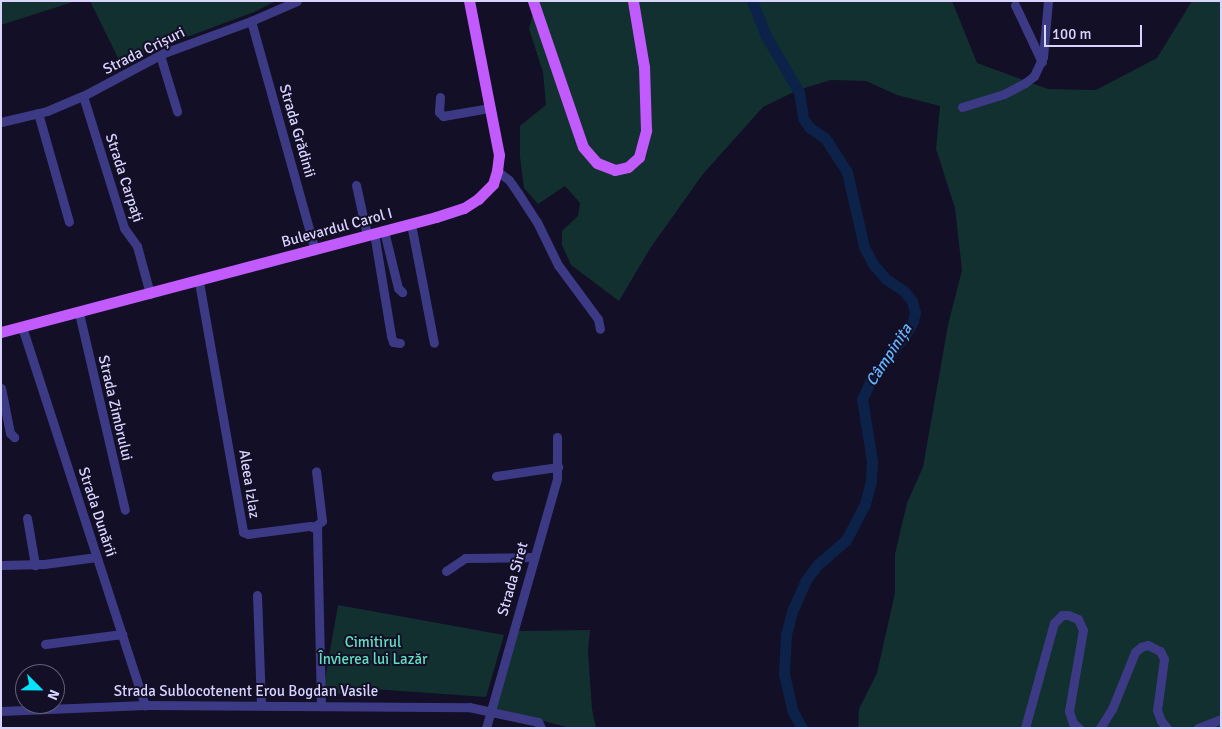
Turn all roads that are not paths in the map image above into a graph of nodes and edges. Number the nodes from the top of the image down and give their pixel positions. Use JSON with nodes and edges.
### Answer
{"nodes":[{"id":1,"x":297,"y":1,"type":"edge"},
{"id":2,"x":468,"y":1,"type":"edge"},
{"id":3,"x":533,"y":1,"type":"edge"},
{"id":4,"x":633,"y":1,"type":"edge"},
{"id":5,"x":1048,"y":1,"type":"edge"},
{"id":6,"x":1014,"y":5,"type":"dead end"},
{"id":7,"x":251,"y":21,"type":"junction"},
{"id":8,"x":160,"y":55,"type":"junction"},
{"id":9,"x":1042,"y":62,"type":"junction"},
{"id":10,"x":83,"y":96,"type":"junction"},
{"id":11,"x":440,"y":97,"type":"dead end"},
{"id":12,"x":962,"y":107,"type":"dead end"},
{"id":13,"x":490,"y":108,"type":"junction"},
{"id":14,"x":177,"y":111,"type":"dead end"},
{"id":15,"x":38,"y":113,"type":"junction"},
{"id":16,"x":1,"y":122,"type":"edge"},
{"id":17,"x":498,"y":171,"type":"junction"},
{"id":18,"x":356,"y":185,"type":"dead end"},
{"id":19,"x":69,"y":222,"type":"dead end"},
{"id":20,"x":411,"y":224,"type":"junction"},
{"id":21,"x":375,"y":233,"type":"junction"},
{"id":22,"x":315,"y":250,"type":"junction"},
{"id":23,"x":199,"y":282,"type":"junction"},
{"id":24,"x":402,"y":292,"type":"dead end"},
{"id":25,"x":150,"y":294,"type":"junction"},
{"id":26,"x":79,"y":313,"type":"junction"},
{"id":27,"x":22,"y":327,"type":"junction"},
{"id":28,"x":600,"y":328,"type":"dead end"},
{"id":29,"x":1,"y":332,"type":"edge"},
{"id":30,"x":400,"y":343,"type":"dead end"},
{"id":31,"x":434,"y":343,"type":"dead end"},
{"id":32,"x":1,"y":388,"type":"edge"},
{"id":33,"x":14,"y":436,"type":"dead end"},
{"id":34,"x":557,"y":437,"type":"dead end"},
{"id":35,"x":558,"y":467,"type":"junction"},
{"id":36,"x":316,"y":471,"type":"dead end"},
{"id":37,"x":496,"y":476,"type":"dead end"},
{"id":38,"x":125,"y":510,"type":"dead end"},
{"id":39,"x":27,"y":518,"type":"dead end"},
{"id":40,"x":314,"y":527,"type":"junction"},
{"id":41,"x":97,"y":557,"type":"junction"},
{"id":42,"x":533,"y":557,"type":"junction"},
{"id":43,"x":35,"y":564,"type":"junction"},
{"id":44,"x":1,"y":565,"type":"edge"},
{"id":45,"x":446,"y":571,"type":"dead end"},
{"id":46,"x":257,"y":595,"type":"dead end"},
{"id":47,"x":122,"y":634,"type":"junction"},
{"id":48,"x":45,"y":644,"type":"dead end"},
{"id":49,"x":145,"y":704,"type":"junction"},
{"id":50,"x":261,"y":704,"type":"junction"},
{"id":51,"x":321,"y":705,"type":"junction"},
{"id":52,"x":1,"y":711,"type":"edge"},
{"id":53,"x":491,"y":711,"type":"junction"},
{"id":54,"x":1221,"y":719,"type":"edge"},
{"id":55,"x":486,"y":728,"type":"edge"},
{"id":56,"x":541,"y":728,"type":"edge"},
{"id":57,"x":1025,"y":728,"type":"edge"},
{"id":58,"x":1079,"y":728,"type":"edge"},
{"id":59,"x":1100,"y":728,"type":"edge"},
{"id":60,"x":1167,"y":728,"type":"edge"},
{"id":61,"x":1198,"y":728,"type":"edge"}],
"edges":[{"from":1,"to":7,"type":"street","name":"Strada Crișuri"},
{"from":2,"to":13,"type":"main road"},
{"from":3,"to":4,"type":"main road"},
{"from":5,"to":9,"type":"street"},
{"from":6,"to":9,"type":"street"},
{"from":7,"to":8,"type":"street","name":"Strada Crișuri"},
{"from":7,"to":22,"type":"street","name":"Strada Grădinii"},
{"from":8,"to":10,"type":"street","name":"Strada Crișuri"},
{"from":8,"to":14,"type":"street"},
{"from":9,"to":12,"type":"street"},
{"from":10,"to":15,"type":"street","name":"Strada Crișuri"},
{"from":10,"to":25,"type":"street","name":"Strada Carpați"},
{"from":11,"to":13,"type":"street"},
{"from":13,"to":17,"type":"main road"},
{"from":15,"to":16,"type":"street","name":"Strada Crișuri"},
{"from":15,"to":19,"type":"street"},
{"from":17,"to":20,"type":"main road","name":"Bulevardul Carol I"},
{"from":17,"to":28,"type":"street"},
{"from":18,"to":21,"type":"street"},
{"from":20,"to":21,"type":"main road","name":"Bulevardul Carol I"},
{"from":20,"to":31,"type":"street"},
{"from":21,"to":22,"type":"main road","name":"Bulevardul Carol I"},
{"from":21,"to":24,"type":"street"},
{"from":21,"to":30,"type":"street"},
{"from":22,"to":23,"type":"main road","name":"Bulevardul Carol I"},
{"from":23,"to":25,"type":"main road","name":"Bulevardul Carol I"},
{"from":23,"to":40,"type":"street","name":"Aleea Izlaz"},
{"from":25,"to":26,"type":"main road","name":"Bulevardul Carol I"},
{"from":26,"to":27,"type":"main road","name":"Bulevardul Carol I"},
{"from":26,"to":38,"type":"street","name":"Strada Zimbrului"},
{"from":27,"to":29,"type":"main road","name":"Bulevardul Carol I"},
{"from":27,"to":41,"type":"street","name":"Strada Dunării"},
{"from":32,"to":33,"type":"street"},
{"from":34,"to":35,"type":"street","name":"Strada Siret"},
{"from":35,"to":37,"type":"street"},
{"from":35,"to":42,"type":"street","name":"Strada Siret"},
{"from":36,"to":40,"type":"street"},
{"from":39,"to":43,"type":"street"},
{"from":40,"to":51,"type":"street"},
{"from":41,"to":43,"type":"street"},
{"from":41,"to":47,"type":"street","name":"Strada Dunării"},
{"from":42,"to":45,"type":"street"},
{"from":42,"to":53,"type":"street","name":"Strada Siret"},
{"from":43,"to":44,"type":"street"},
{"from":46,"to":50,"type":"street"},
{"from":47,"to":48,"type":"street"},
{"from":47,"to":49,"type":"street","name":"Strada Dunării"},
{"from":49,"to":50,"type":"street","name":"Strada Sublocotenent Erou Bogdan Vasile"},
{"from":49,"to":52,"type":"street","name":"Strada Sublocotenent Erou Bogdan Vasile"},
{"from":50,"to":51,"type":"street","name":"Strada Sublocotenent Erou Bogdan Vasile"},
{"from":51,"to":53,"type":"street","name":"Strada Sublocotenent Erou Bogdan Vasile"},
{"from":53,"to":55,"type":"street","name":"Strada Siret"},
{"from":53,"to":56,"type":"street","name":"Strada Sublocotenent Erou Bogdan Vasile"},
{"from":54,"to":61,"type":"street"},
{"from":57,"to":58,"type":"street"},
{"from":59,"to":60,"type":"street"}]}
